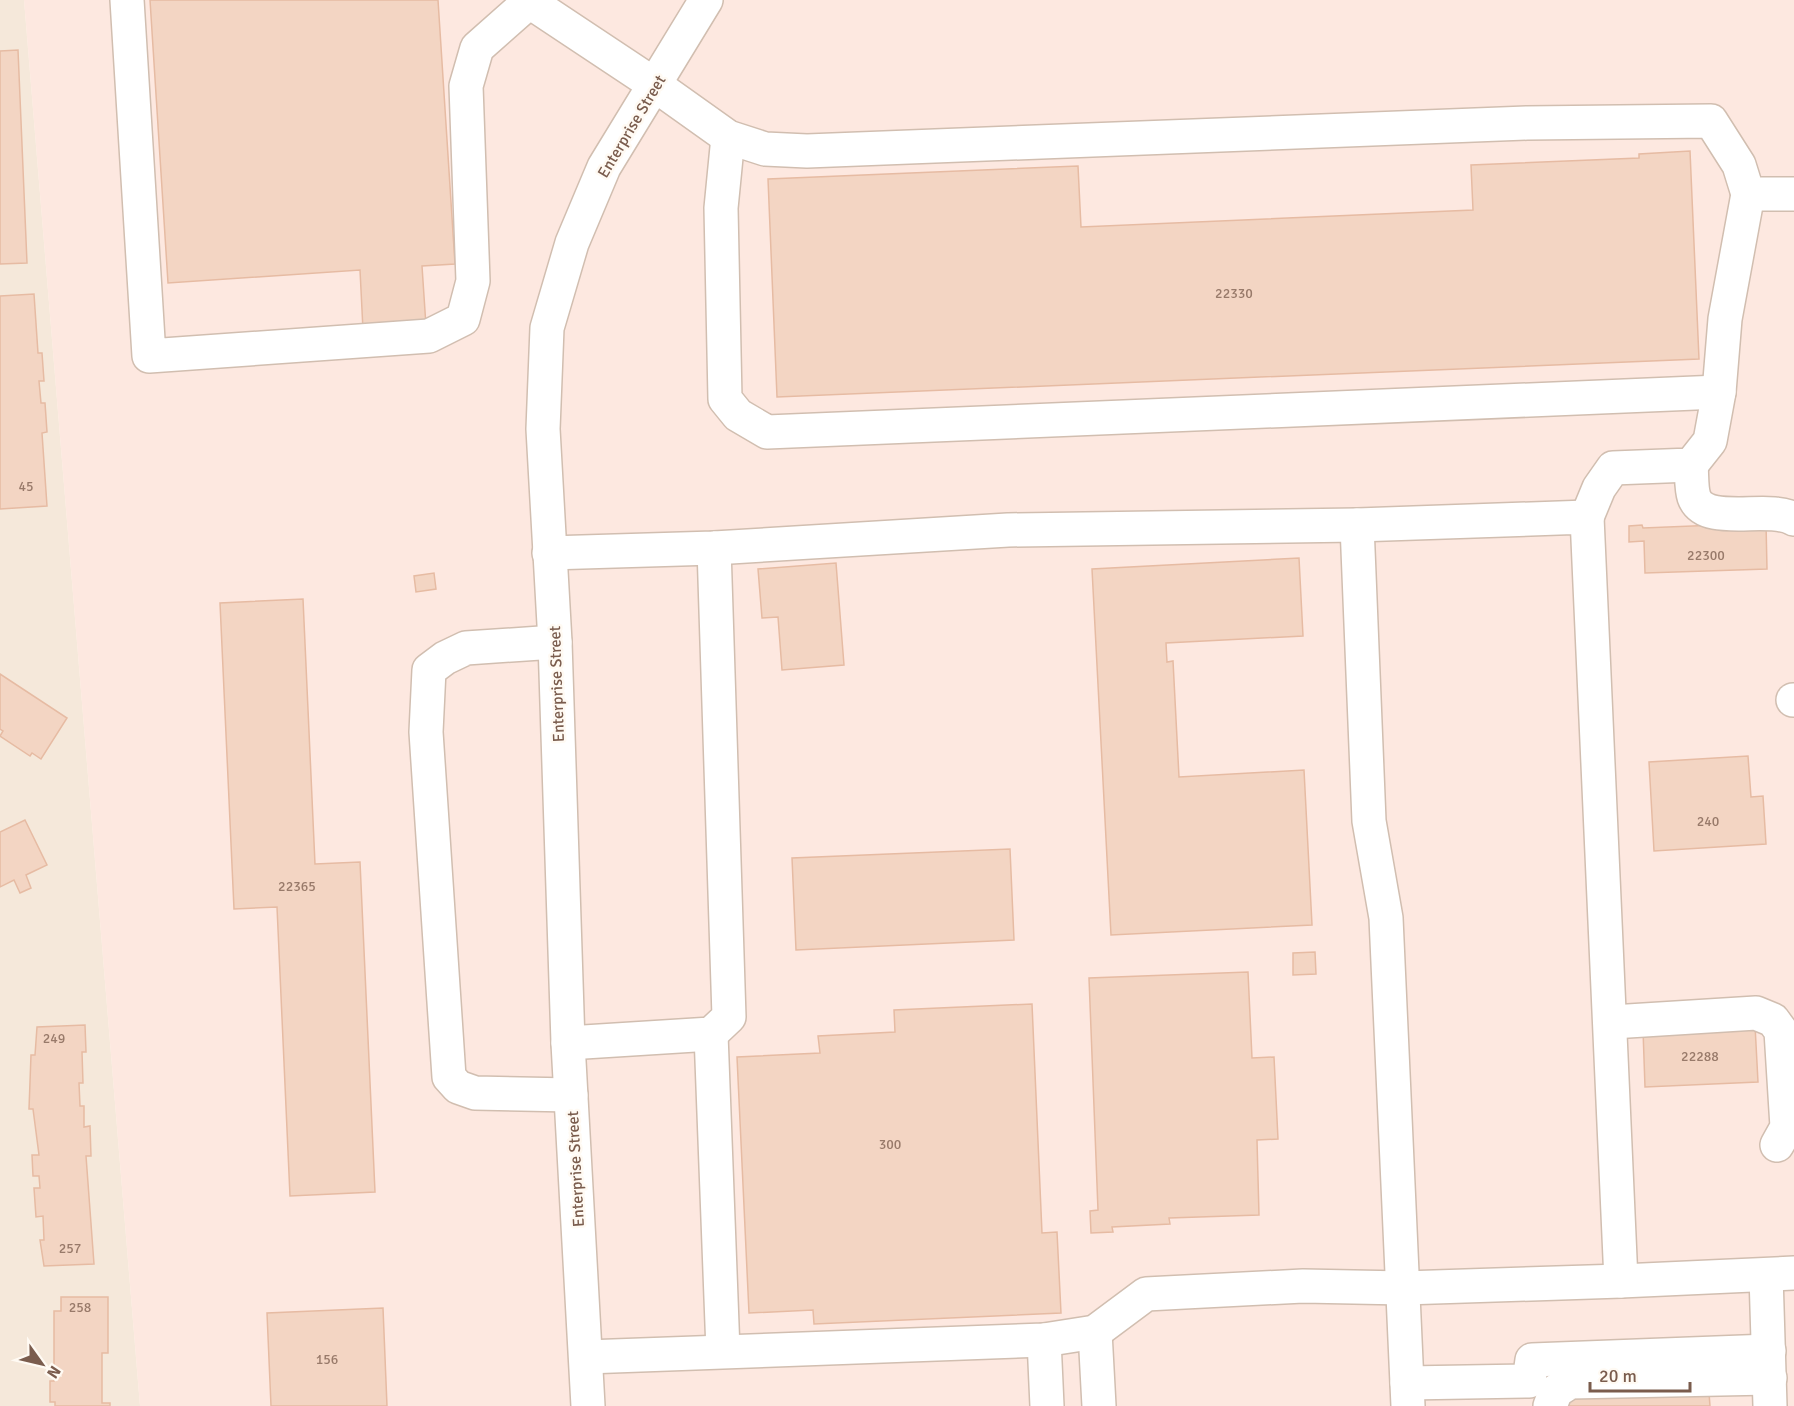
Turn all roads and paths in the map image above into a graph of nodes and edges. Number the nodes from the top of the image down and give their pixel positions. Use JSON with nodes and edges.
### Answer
{"nodes":[{"id":1,"x":127,"y":0,"type":"edge"},
{"id":2,"x":706,"y":0,"type":"edge"},
{"id":3,"x":528,"y":1,"type":"edge"},
{"id":4,"x":656,"y":85,"type":"junction"},
{"id":5,"x":728,"y":137,"type":"junction"},
{"id":6,"x":1748,"y":194,"type":"junction"},
{"id":7,"x":1794,"y":194,"type":"edge"},
{"id":8,"x":1719,"y":392,"type":"junction"},
{"id":9,"x":1691,"y":465,"type":"junction"},
{"id":10,"x":1587,"y":517,"type":"junction"},
{"id":11,"x":1794,"y":519,"type":"edge"},
{"id":12,"x":1357,"y":525,"type":"junction"},
{"id":13,"x":714,"y":548,"type":"junction"},
{"id":14,"x":549,"y":553,"type":"junction"},
{"id":15,"x":555,"y":642,"type":"junction"},
{"id":16,"x":1611,"y":1022,"type":"junction"},
{"id":17,"x":711,"y":1034,"type":"junction"},
{"id":18,"x":568,"y":1043,"type":"junction"},
{"id":19,"x":571,"y":1095,"type":"junction"},
{"id":20,"x":1777,"y":1145,"type":"dead end"},
{"id":21,"x":1780,"y":1274,"type":"edge"},
{"id":22,"x":1621,"y":1281,"type":"junction"},
{"id":23,"x":1404,"y":1288,"type":"junction"},
{"id":24,"x":1095,"y":1332,"type":"junction"},
{"id":25,"x":1044,"y":1340,"type":"junction"},
{"id":26,"x":723,"y":1351,"type":"junction"},
{"id":27,"x":586,"y":1357,"type":"junction"},
{"id":28,"x":1770,"y":1378,"type":"edge"},
{"id":29,"x":1529,"y":1393,"type":"edge"},
{"id":30,"x":1407,"y":1395,"type":"edge"},
{"id":31,"x":588,"y":1406,"type":"edge"},
{"id":32,"x":1047,"y":1406,"type":"edge"},
{"id":33,"x":1099,"y":1406,"type":"edge"},
{"id":34,"x":1550,"y":1406,"type":"edge"}],
"edges":[{"from":1,"to":3,"type":"street"},
{"from":2,"to":4,"type":"street","name":"Enterprise Street"},
{"from":3,"to":4,"type":"street"},
{"from":4,"to":5,"type":"street"},
{"from":4,"to":14,"type":"street","name":"Enterprise Street"},
{"from":5,"to":6,"type":"street"},
{"from":5,"to":8,"type":"street"},
{"from":6,"to":7,"type":"street"},
{"from":6,"to":8,"type":"street"},
{"from":8,"to":9,"type":"street"},
{"from":9,"to":10,"type":"street"},
{"from":9,"to":11,"type":"street"},
{"from":10,"to":12,"type":"street"},
{"from":10,"to":16,"type":"street"},
{"from":12,"to":13,"type":"street"},
{"from":12,"to":23,"type":"street"},
{"from":13,"to":14,"type":"street"},
{"from":13,"to":17,"type":"street"},
{"from":14,"to":15,"type":"street","name":"Enterprise Street"},
{"from":15,"to":18,"type":"street","name":"Enterprise Street"},
{"from":15,"to":19,"type":"street"},
{"from":16,"to":20,"type":"street"},
{"from":16,"to":22,"type":"street"},
{"from":17,"to":18,"type":"street"},
{"from":17,"to":26,"type":"street"},
{"from":18,"to":19,"type":"street","name":"Enterprise Street"},
{"from":19,"to":27,"type":"street","name":"Enterprise Street"},
{"from":21,"to":22,"type":"street"},
{"from":21,"to":28,"type":"street"},
{"from":22,"to":23,"type":"street"},
{"from":23,"to":24,"type":"street"},
{"from":23,"to":30,"type":"street"},
{"from":24,"to":25,"type":"street"},
{"from":24,"to":33,"type":"street"},
{"from":25,"to":26,"type":"street"},
{"from":25,"to":32,"type":"street"},
{"from":26,"to":27,"type":"street"},
{"from":27,"to":31,"type":"street","name":"Enterprise Street"},
{"from":28,"to":29,"type":"street"},
{"from":28,"to":34,"type":"street"},
{"from":29,"to":30,"type":"street"}]}
